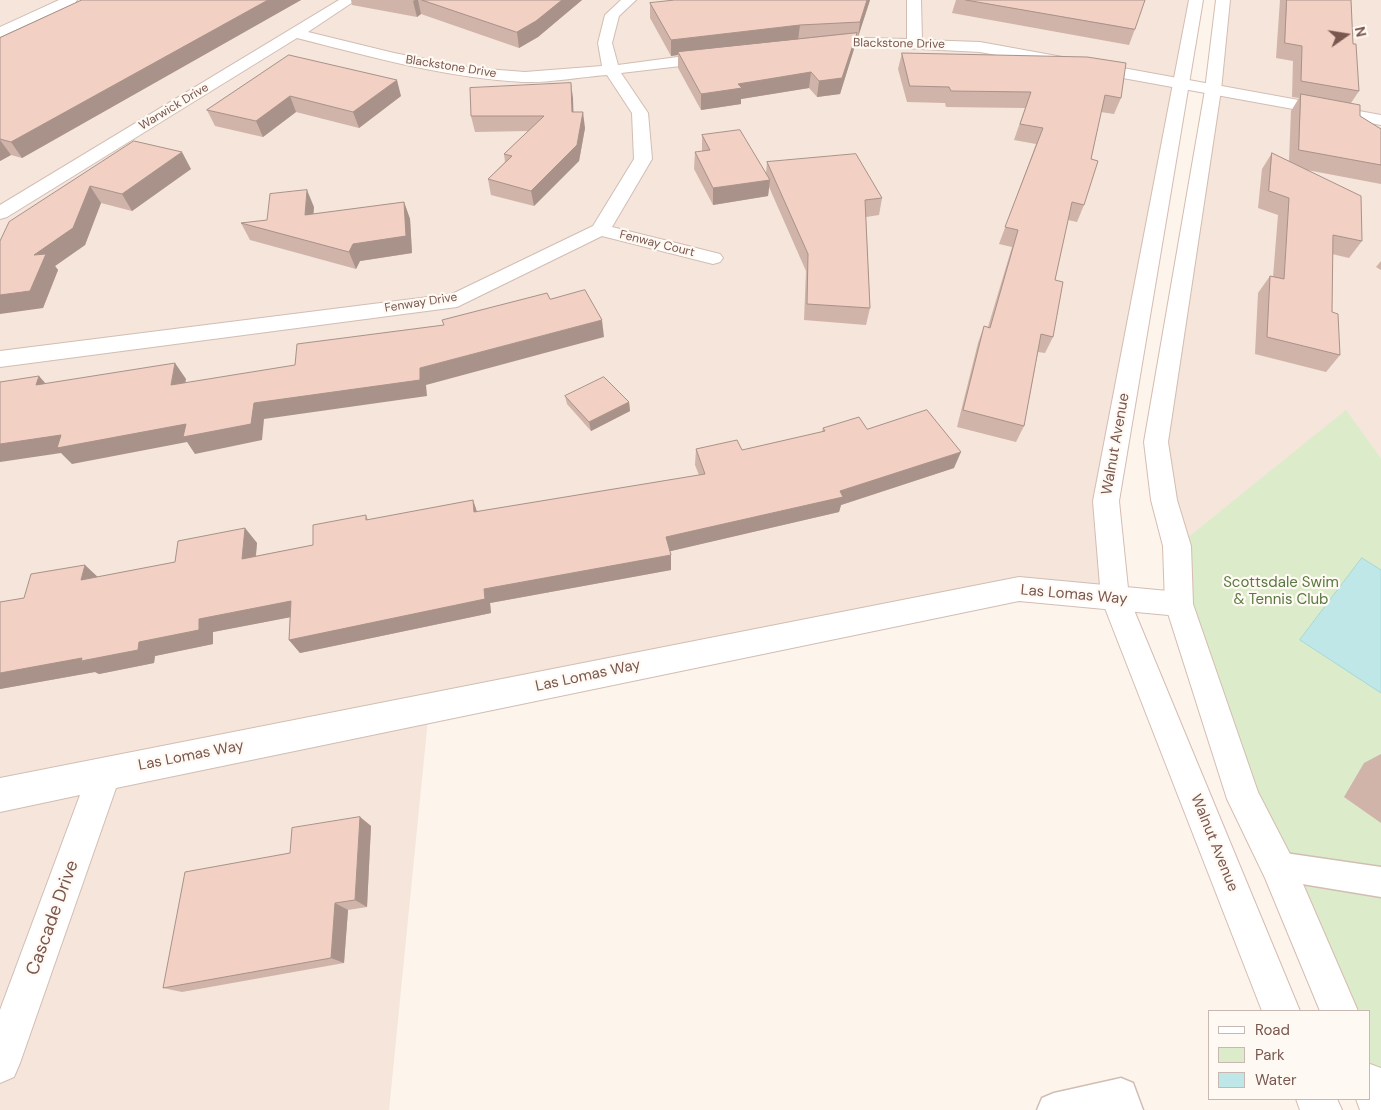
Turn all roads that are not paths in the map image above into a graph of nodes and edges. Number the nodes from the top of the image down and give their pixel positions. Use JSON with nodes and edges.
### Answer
{"nodes":[{"id":1,"x":70,"y":0,"type":"edge"},
{"id":2,"x":348,"y":0,"type":"edge"},
{"id":3,"x":629,"y":0,"type":"edge"},
{"id":4,"x":914,"y":0,"type":"edge"},
{"id":5,"x":1196,"y":0,"type":"edge"},
{"id":6,"x":1223,"y":0,"type":"edge"},
{"id":7,"x":0,"y":33,"type":"edge"},
{"id":8,"x":296,"y":33,"type":"junction"},
{"id":9,"x":915,"y":43,"type":"junction"},
{"id":10,"x":806,"y":46,"type":"edge"},
{"id":11,"x":728,"y":55,"type":"edge"},
{"id":12,"x":611,"y":70,"type":"junction"},
{"id":13,"x":1181,"y":84,"type":"junction"},
{"id":14,"x":1213,"y":90,"type":"junction"},
{"id":15,"x":1381,"y":120,"type":"edge"},
{"id":16,"x":0,"y":213,"type":"edge"},
{"id":17,"x":600,"y":230,"type":"junction"},
{"id":18,"x":713,"y":258,"type":"dead end"},
{"id":19,"x":0,"y":359,"type":"edge"},
{"id":20,"x":1116,"y":598,"type":"junction"},
{"id":21,"x":1179,"y":604,"type":"junction"},
{"id":22,"x":105,"y":773,"type":"junction"},
{"id":23,"x":0,"y":795,"type":"edge"},
{"id":24,"x":1278,"y":866,"type":"junction"},
{"id":25,"x":1381,"y":882,"type":"edge"},
{"id":26,"x":1281,"y":1010,"type":"edge"},
{"id":27,"x":1339,"y":1010,"type":"edge"},
{"id":28,"x":0,"y":1063,"type":"edge"},
{"id":29,"x":1371,"y":1086,"type":"edge"},
{"id":30,"x":1054,"y":1110,"type":"edge"},
{"id":31,"x":1126,"y":1110,"type":"edge"},
{"id":32,"x":1381,"y":1110,"type":"edge"}],
"edges":[{"from":1,"to":7,"type":"street"},
{"from":2,"to":8,"type":"street","name":"Warwick Drive"},
{"from":3,"to":12,"type":"street"},
{"from":4,"to":9,"type":"street"},
{"from":5,"to":13,"type":"street","name":"Walnut Avenue"},
{"from":6,"to":14,"type":"street"},
{"from":8,"to":12,"type":"street","name":"Blackstone Drive"},
{"from":8,"to":16,"type":"street","name":"Warwick Drive"},
{"from":9,"to":10,"type":"street","name":"Blackstone Drive"},
{"from":9,"to":13,"type":"street","name":"Blackstone Drive"},
{"from":11,"to":12,"type":"street","name":"Blackstone Drive"},
{"from":12,"to":17,"type":"street"},
{"from":13,"to":14,"type":"street","name":"Blackstone Drive"},
{"from":13,"to":20,"type":"street","name":"Walnut Avenue"},
{"from":14,"to":15,"type":"street","name":"Blackstone Drive"},
{"from":14,"to":21,"type":"street"},
{"from":17,"to":18,"type":"street","name":"Fenway Court"},
{"from":17,"to":19,"type":"street","name":"Fenway Drive"},
{"from":20,"to":21,"type":"street","name":"Las Lomas Way"},
{"from":20,"to":22,"type":"street","name":"Las Lomas Way"},
{"from":20,"to":26,"type":"street","name":"Walnut Avenue"},
{"from":21,"to":24,"type":"street"},
{"from":22,"to":23,"type":"street","name":"Las Lomas Way"},
{"from":22,"to":28,"type":"street","name":"Cascade Drive"},
{"from":24,"to":25,"type":"lane"},
{"from":24,"to":27,"type":"street"},
{"from":29,"to":32,"type":"street"},
{"from":30,"to":31,"type":"lane"}]}
